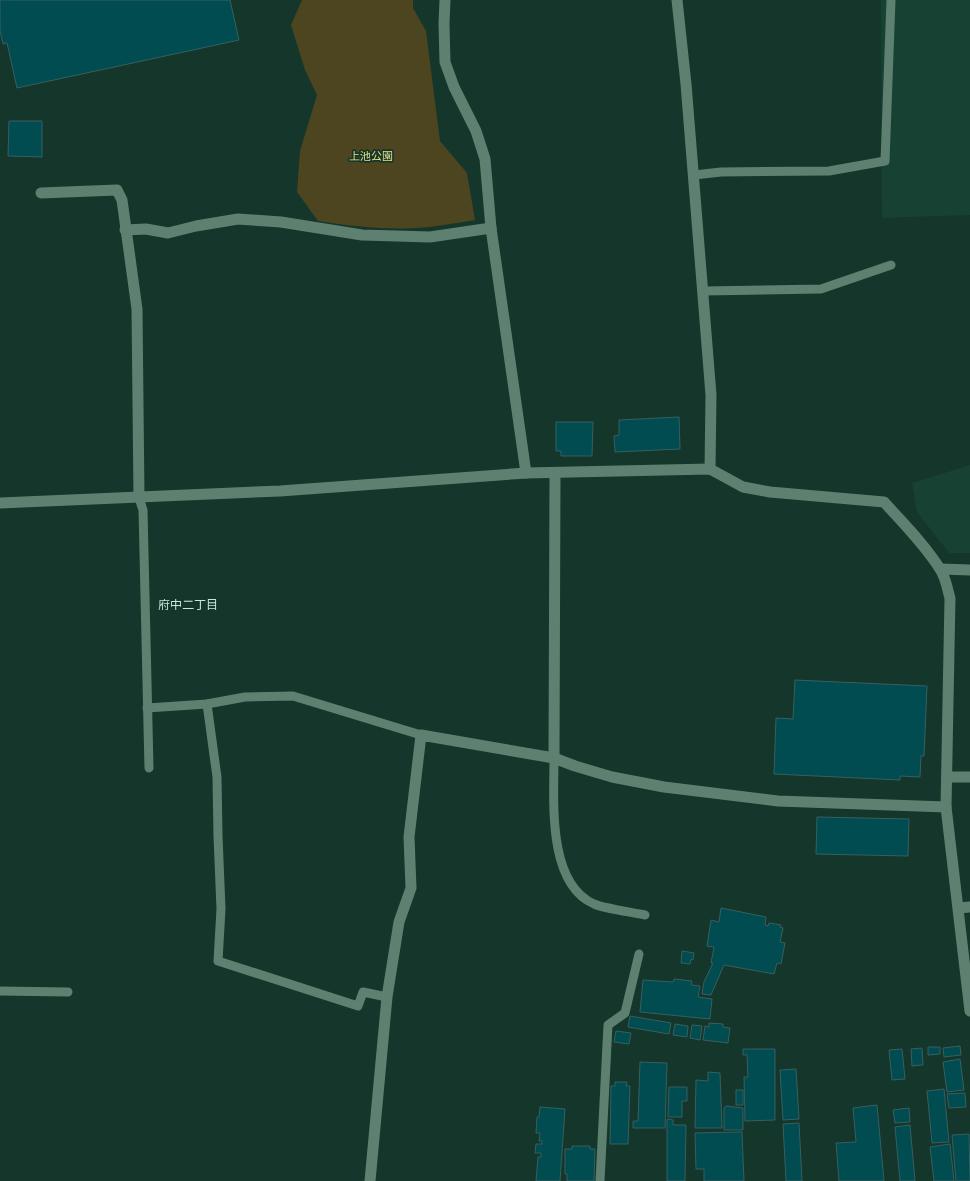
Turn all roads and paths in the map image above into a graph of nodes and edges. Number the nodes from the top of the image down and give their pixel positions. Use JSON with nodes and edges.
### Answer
{"nodes":[{"id":1,"x":445,"y":0,"type":"edge"},
{"id":2,"x":677,"y":0,"type":"edge"},
{"id":3,"x":891,"y":0,"type":"edge"},
{"id":4,"x":694,"y":175,"type":"junction"},
{"id":5,"x":41,"y":193,"type":"dead end"},
{"id":6,"x":491,"y":228,"type":"junction"},
{"id":7,"x":125,"y":230,"type":"junction"},
{"id":8,"x":891,"y":265,"type":"dead end"},
{"id":9,"x":704,"y":291,"type":"junction"},
{"id":10,"x":710,"y":470,"type":"junction"},
{"id":11,"x":526,"y":474,"type":"junction"},
{"id":12,"x":555,"y":474,"type":"junction"},
{"id":13,"x":139,"y":498,"type":"junction"},
{"id":14,"x":0,"y":503,"type":"edge"},
{"id":15,"x":940,"y":569,"type":"junction"},
{"id":16,"x":970,"y":570,"type":"edge"},
{"id":17,"x":207,"y":704,"type":"junction"},
{"id":18,"x":147,"y":708,"type":"junction"},
{"id":19,"x":421,"y":734,"type":"junction"},
{"id":20,"x":554,"y":758,"type":"junction"},
{"id":21,"x":149,"y":768,"type":"dead end"},
{"id":22,"x":947,"y":777,"type":"junction"},
{"id":23,"x":970,"y":777,"type":"edge"},
{"id":24,"x":946,"y":807,"type":"junction"},
{"id":25,"x":970,"y":907,"type":"edge"},
{"id":26,"x":959,"y":908,"type":"junction"},
{"id":27,"x":645,"y":915,"type":"dead end"},
{"id":28,"x":639,"y":954,"type":"dead end"},
{"id":29,"x":0,"y":991,"type":"edge"},
{"id":30,"x":68,"y":992,"type":"dead end"},
{"id":31,"x":387,"y":997,"type":"junction"},
{"id":32,"x":970,"y":1011,"type":"edge"},
{"id":33,"x":370,"y":1181,"type":"edge"},
{"id":34,"x":600,"y":1181,"type":"edge"}],
"edges":[{"from":1,"to":6,"type":"street"},
{"from":2,"to":4,"type":"street"},
{"from":3,"to":4,"type":"lane"},
{"from":4,"to":9,"type":"street"},
{"from":5,"to":7,"type":"street"},
{"from":6,"to":7,"type":"street"},
{"from":6,"to":11,"type":"street"},
{"from":7,"to":13,"type":"street"},
{"from":8,"to":9,"type":"lane"},
{"from":9,"to":10,"type":"street"},
{"from":10,"to":12,"type":"street"},
{"from":10,"to":15,"type":"street"},
{"from":11,"to":12,"type":"street"},
{"from":11,"to":13,"type":"street"},
{"from":12,"to":20,"type":"street"},
{"from":13,"to":14,"type":"street"},
{"from":13,"to":18,"type":"lane"},
{"from":15,"to":16,"type":"street"},
{"from":15,"to":22,"type":"street"},
{"from":17,"to":18,"type":"lane"},
{"from":17,"to":19,"type":"lane"},
{"from":17,"to":31,"type":"lane"},
{"from":18,"to":21,"type":"lane"},
{"from":19,"to":20,"type":"street"},
{"from":19,"to":31,"type":"street"},
{"from":20,"to":24,"type":"street"},
{"from":20,"to":27,"type":"lane"},
{"from":22,"to":23,"type":"street"},
{"from":22,"to":24,"type":"street"},
{"from":24,"to":26,"type":"street"},
{"from":25,"to":26,"type":"street"},
{"from":26,"to":32,"type":"street"},
{"from":28,"to":34,"type":"lane"},
{"from":29,"to":30,"type":"lane"},
{"from":31,"to":33,"type":"street"}]}
